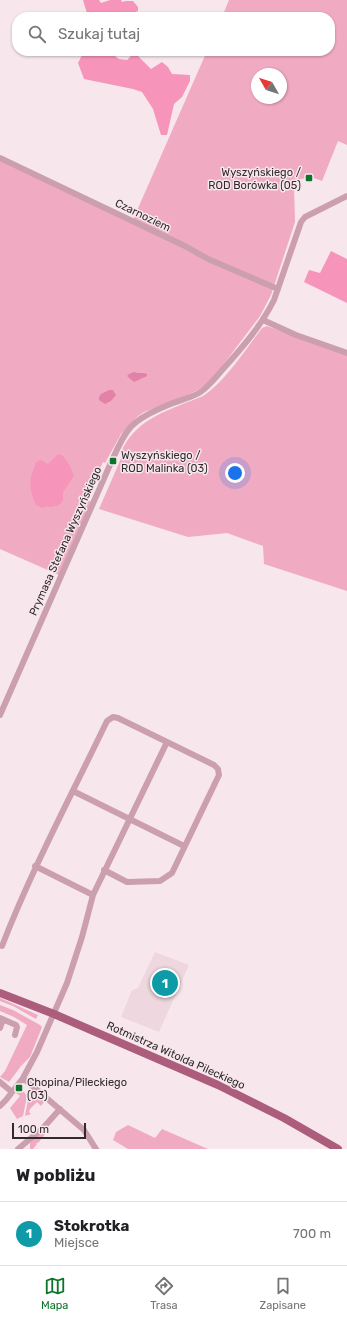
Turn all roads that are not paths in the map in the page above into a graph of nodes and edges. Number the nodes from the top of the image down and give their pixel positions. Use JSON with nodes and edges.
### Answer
{"nodes":[{"id":1,"x":0,"y":158,"type":"edge"},
{"id":2,"x":347,"y":196,"type":"edge"},
{"id":3,"x":278,"y":289,"type":"junction"},
{"id":4,"x":263,"y":320,"type":"junction"},
{"id":5,"x":347,"y":353,"type":"edge"},
{"id":6,"x":0,"y":715,"type":"edge"},
{"id":7,"x":167,"y":742,"type":"junction"},
{"id":8,"x":73,"y":792,"type":"junction"},
{"id":9,"x":129,"y":819,"type":"junction"},
{"id":10,"x":184,"y":846,"type":"junction"},
{"id":11,"x":35,"y":866,"type":"junction"},
{"id":12,"x":104,"y":870,"type":"junction"},
{"id":13,"x":93,"y":895,"type":"junction"},
{"id":14,"x":2,"y":946,"type":"dead end"},
{"id":15,"x":0,"y":993,"type":"edge"},
{"id":16,"x":54,"y":1014,"type":"junction"},
{"id":17,"x":2,"y":1018,"type":"edge"},
{"id":18,"x":0,"y":1028,"type":"edge"},
{"id":19,"x":15,"y":1035,"type":"dead end"},
{"id":20,"x":23,"y":1078,"type":"junction"},
{"id":21,"x":0,"y":1082,"type":"edge"},
{"id":22,"x":12,"y":1092,"type":"junction"},
{"id":23,"x":0,"y":1106,"type":"edge"},
{"id":24,"x":60,"y":1109,"type":"junction"},
{"id":25,"x":18,"y":1149,"type":"edge"},
{"id":26,"x":96,"y":1149,"type":"edge"},
{"id":27,"x":338,"y":1149,"type":"edge"}],
"edges":[{"from":1,"to":3,"type":"street","name":"Czarnoziem"},
{"from":2,"to":3,"type":"street"},
{"from":3,"to":4,"type":"street"},
{"from":4,"to":5,"type":"street"},
{"from":4,"to":6,"type":"street","name":"Prymasa Stefana Wyszyńskiego"},
{"from":7,"to":8,"type":"street"},
{"from":7,"to":9,"type":"street"},
{"from":7,"to":10,"type":"street"},
{"from":8,"to":9,"type":"street"},
{"from":8,"to":11,"type":"street"},
{"from":9,"to":10,"type":"street"},
{"from":9,"to":12,"type":"street"},
{"from":10,"to":12,"type":"street"},
{"from":11,"to":13,"type":"street"},
{"from":11,"to":14,"type":"street"},
{"from":12,"to":13,"type":"street"},
{"from":13,"to":16,"type":"street"},
{"from":15,"to":16,"type":"main road","name":"Rotmistrza Witolda Pileckiego"},
{"from":16,"to":20,"type":"street"},
{"from":16,"to":27,"type":"main road","name":"Rotmistrza Witolda Pileckiego"},
{"from":17,"to":18,"type":"street"},
{"from":17,"to":19,"type":"street"},
{"from":20,"to":22,"type":"street"},
{"from":20,"to":24,"type":"street"},
{"from":21,"to":22,"type":"street"},
{"from":22,"to":23,"type":"street"},
{"from":24,"to":25,"type":"street"},
{"from":24,"to":26,"type":"street"}]}
